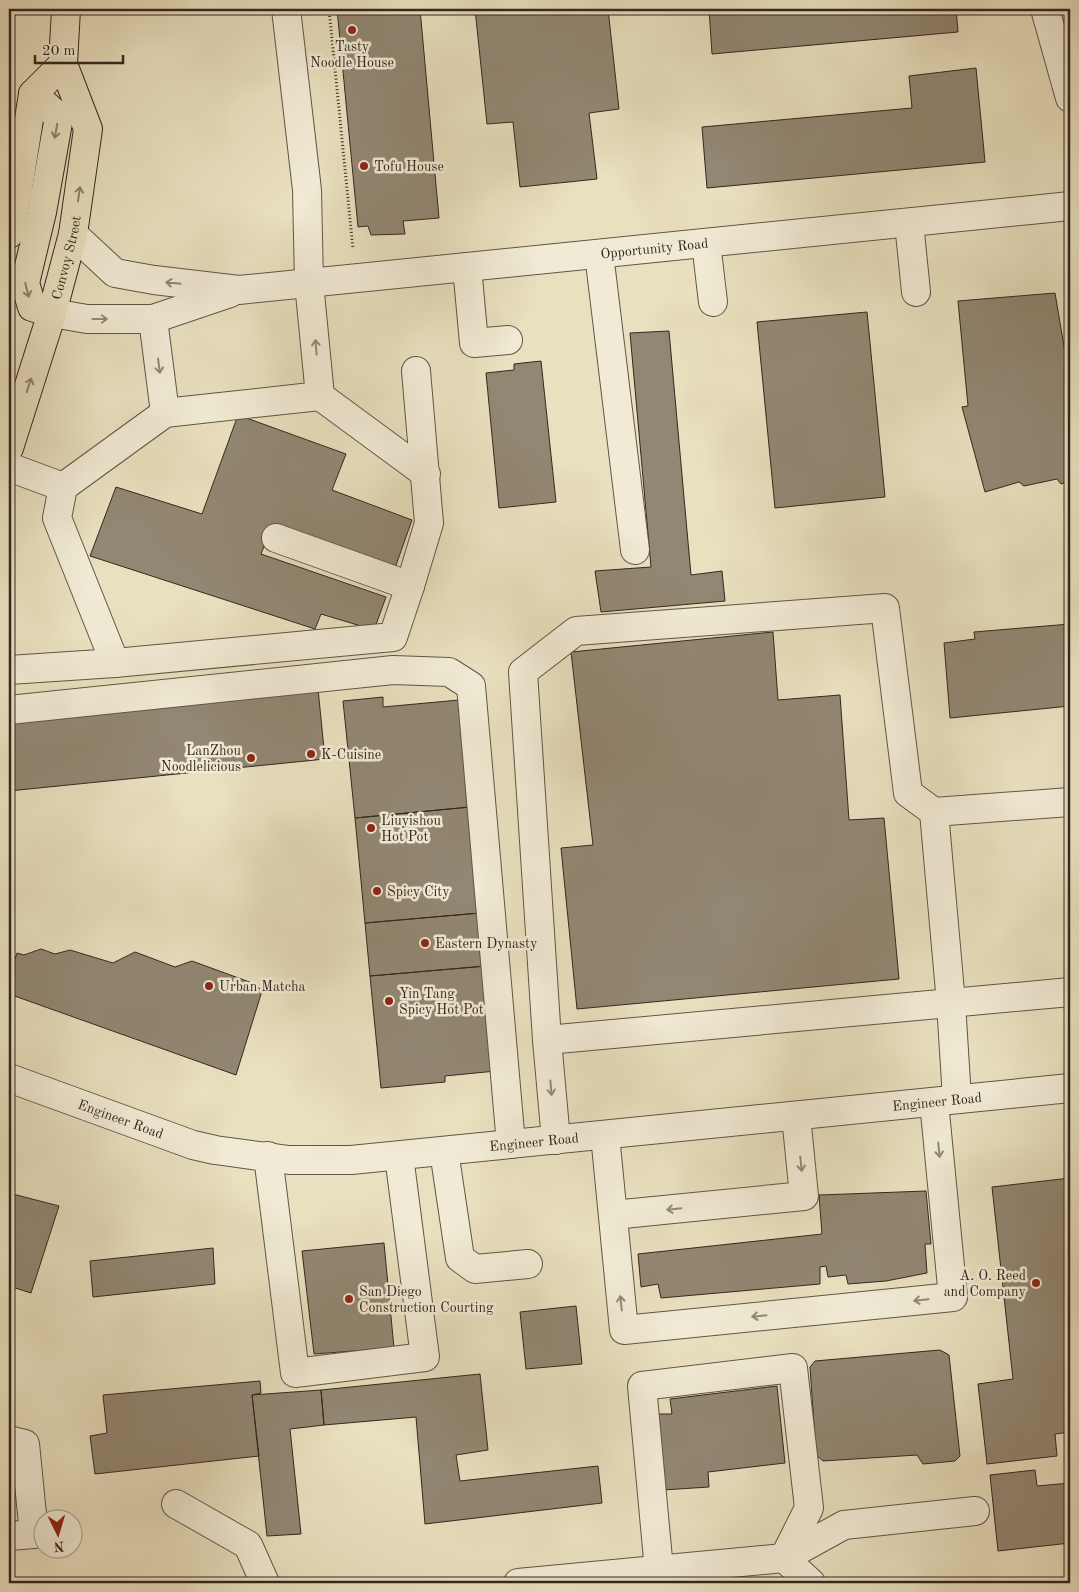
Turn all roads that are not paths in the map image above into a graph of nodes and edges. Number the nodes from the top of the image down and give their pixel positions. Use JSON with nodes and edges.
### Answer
{"nodes":[{"id":1,"x":66,"y":9,"type":"edge"},
{"id":2,"x":286,"y":9,"type":"edge"},
{"id":3,"x":1045,"y":9,"type":"edge"},
{"id":4,"x":64,"y":64,"type":"junction"},
{"id":5,"x":33,"y":94,"type":"junction"},
{"id":6,"x":1070,"y":98,"type":"edge"},
{"id":7,"x":16,"y":152,"type":"edge"},
{"id":8,"x":1070,"y":206,"type":"edge"},
{"id":9,"x":909,"y":223,"type":"junction"},
{"id":10,"x":9,"y":234,"type":"edge"},
{"id":11,"x":73,"y":234,"type":"junction"},
{"id":12,"x":706,"y":243,"type":"junction"},
{"id":13,"x":599,"y":254,"type":"junction"},
{"id":14,"x":467,"y":267,"type":"junction"},
{"id":15,"x":309,"y":283,"type":"junction"},
{"id":16,"x":239,"y":290,"type":"junction"},
{"id":17,"x":916,"y":292,"type":"dead end"},
{"id":18,"x":712,"y":302,"type":"dead end"},
{"id":19,"x":52,"y":313,"type":"junction"},
{"id":20,"x":153,"y":319,"type":"junction"},
{"id":21,"x":508,"y":340,"type":"dead end"},
{"id":22,"x":416,"y":371,"type":"dead end"},
{"id":23,"x":320,"y":396,"type":"junction"},
{"id":24,"x":165,"y":414,"type":"junction"},
{"id":25,"x":9,"y":448,"type":"edge"},
{"id":26,"x":9,"y":467,"type":"edge"},
{"id":27,"x":426,"y":474,"type":"junction"},
{"id":28,"x":63,"y":488,"type":"junction"},
{"id":29,"x":276,"y":538,"type":"dead end"},
{"id":30,"x":635,"y":550,"type":"dead end"},
{"id":31,"x":410,"y":586,"type":"junction"},
{"id":32,"x":114,"y":663,"type":"junction"},
{"id":33,"x":9,"y":670,"type":"edge"},
{"id":34,"x":9,"y":710,"type":"edge"},
{"id":35,"x":1070,"y":802,"type":"edge"},
{"id":36,"x":934,"y":812,"type":"junction"},
{"id":37,"x":1070,"y":992,"type":"edge"},
{"id":38,"x":951,"y":1003,"type":"junction"},
{"id":39,"x":547,"y":1040,"type":"junction"},
{"id":40,"x":9,"y":1078,"type":"edge"},
{"id":41,"x":1070,"y":1088,"type":"edge"},
{"id":42,"x":945,"y":1100,"type":"junction"},
{"id":43,"x":796,"y":1116,"type":"junction"},
{"id":44,"x":605,"y":1135,"type":"junction"},
{"id":45,"x":556,"y":1140,"type":"junction"},
{"id":46,"x":511,"y":1144,"type":"junction"},
{"id":47,"x":444,"y":1151,"type":"junction"},
{"id":48,"x":268,"y":1156,"type":"junction"},
{"id":49,"x":399,"y":1156,"type":"junction"},
{"id":50,"x":613,"y":1215,"type":"junction"},
{"id":51,"x":528,"y":1264,"type":"dead end"},
{"id":52,"x":9,"y":1440,"type":"edge"},
{"id":53,"x":176,"y":1504,"type":"dead end"},
{"id":54,"x":976,"y":1511,"type":"dead end"},
{"id":55,"x":9,"y":1536,"type":"edge"},
{"id":56,"x":784,"y":1558,"type":"junction"},
{"id":57,"x":660,"y":1570,"type":"junction"},
{"id":58,"x":754,"y":1572,"type":"edge"},
{"id":59,"x":630,"y":1578,"type":"edge"},
{"id":60,"x":581,"y":1580,"type":"edge"},
{"id":61,"x":265,"y":1583,"type":"edge"},
{"id":62,"x":518,"y":1583,"type":"edge"},
{"id":63,"x":811,"y":1583,"type":"edge"}],
"edges":[{"from":1,"to":4,"type":"main road","name":"Convoy Street"},
{"from":2,"to":15,"type":"street"},
{"from":3,"to":6,"type":"street"},
{"from":4,"to":5,"type":"main road"},
{"from":11,"to":4,"type":"main road","name":"Convoy Street","one_way":true},
{"from":5,"to":7,"type":"main road"},
{"from":5,"to":19,"type":"main road","one_way":true},
{"from":7,"to":10,"type":"main road"},
{"from":8,"to":9,"type":"street","name":"Opportunity Road"},
{"from":9,"to":12,"type":"street","name":"Opportunity Road"},
{"from":9,"to":17,"type":"street"},
{"from":16,"to":11,"type":"street","one_way":true},
{"from":11,"to":19,"type":"main road","name":"Convoy Street"},
{"from":12,"to":13,"type":"street","name":"Opportunity Road"},
{"from":12,"to":18,"type":"street"},
{"from":13,"to":14,"type":"street","name":"Opportunity Road"},
{"from":13,"to":30,"type":"street"},
{"from":14,"to":15,"type":"street","name":"Opportunity Road"},
{"from":14,"to":21,"type":"street"},
{"from":15,"to":16,"type":"street","name":"Opportunity Road"},
{"from":23,"to":15,"type":"street","one_way":true},
{"from":16,"to":20,"type":"street"},
{"from":19,"to":20,"type":"street","one_way":true},
{"from":25,"to":19,"type":"main road","name":"Convoy Street","one_way":true},
{"from":20,"to":24,"type":"street","one_way":true},
{"from":22,"to":27,"type":"street"},
{"from":23,"to":24,"type":"street"},
{"from":23,"to":27,"type":"street"},
{"from":24,"to":28,"type":"street"},
{"from":26,"to":28,"type":"street"},
{"from":27,"to":31,"type":"street"},
{"from":28,"to":32,"type":"street"},
{"from":29,"to":31,"type":"street"},
{"from":31,"to":32,"type":"street"},
{"from":32,"to":33,"type":"street"},
{"from":34,"to":46,"type":"street"},
{"from":35,"to":36,"type":"street"},
{"from":36,"to":38,"type":"street"},
{"from":36,"to":39,"type":"street"},
{"from":37,"to":38,"type":"street"},
{"from":38,"to":39,"type":"street"},
{"from":38,"to":42,"type":"street"},
{"from":39,"to":45,"type":"street","one_way":true},
{"from":40,"to":48,"type":"street","name":"Engineer Road"},
{"from":41,"to":42,"type":"street","name":"Engineer Road"},
{"from":42,"to":43,"type":"street","name":"Engineer Road"},
{"from":42,"to":50,"type":"street","one_way":true},
{"from":43,"to":44,"type":"street","name":"Engineer Road"},
{"from":43,"to":50,"type":"street","one_way":true},
{"from":44,"to":45,"type":"street","name":"Engineer Road"},
{"from":44,"to":50,"type":"street"},
{"from":45,"to":46,"type":"street","name":"Engineer Road"},
{"from":46,"to":47,"type":"street","name":"Engineer Road"},
{"from":47,"to":49,"type":"street","name":"Engineer Road"},
{"from":47,"to":51,"type":"street"},
{"from":48,"to":49,"type":"street","name":"Engineer Road"},
{"from":48,"to":49,"type":"street"},
{"from":52,"to":55,"type":"street"},
{"from":53,"to":61,"type":"street"},
{"from":54,"to":56,"type":"street"},
{"from":56,"to":57,"type":"street"},
{"from":56,"to":58,"type":"street"},
{"from":56,"to":63,"type":"street"},
{"from":57,"to":58,"type":"street"},
{"from":57,"to":59,"type":"street"},
{"from":59,"to":60,"type":"street"},
{"from":60,"to":62,"type":"street"}]}
